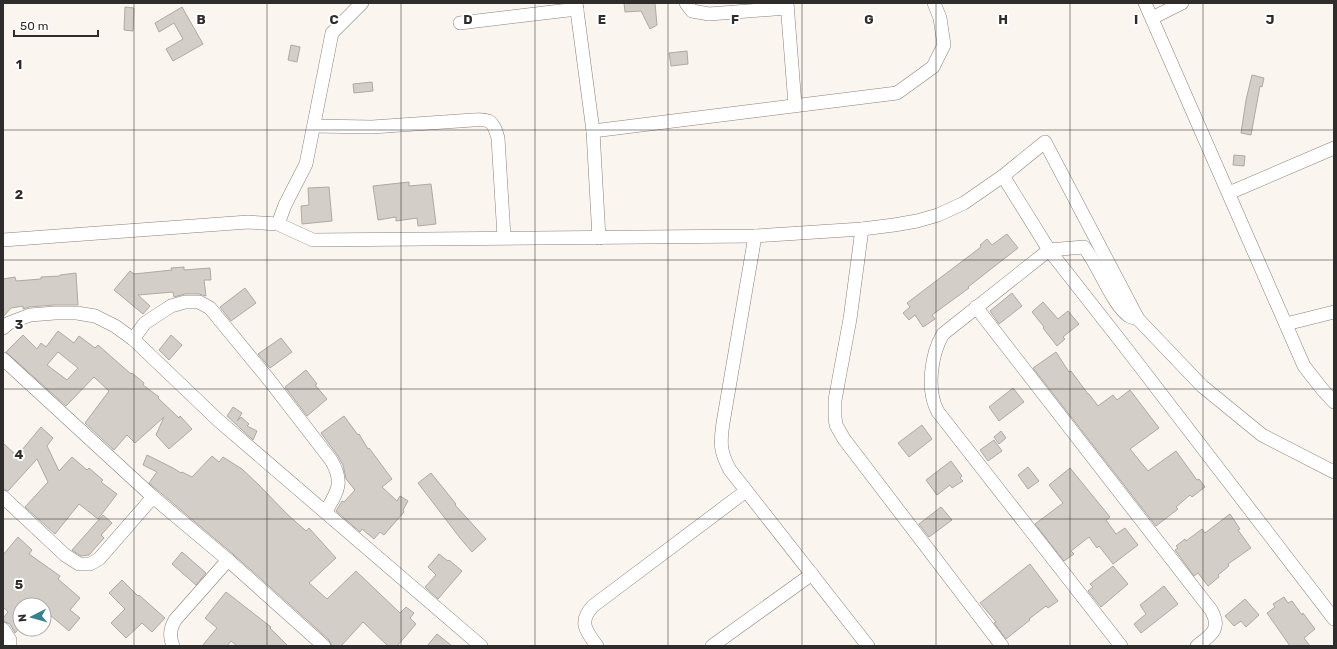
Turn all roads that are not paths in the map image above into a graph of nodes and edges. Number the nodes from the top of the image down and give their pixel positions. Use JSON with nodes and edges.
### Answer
{"nodes":[{"id":1,"x":362,"y":3,"type":"edge"},
{"id":2,"x":686,"y":3,"type":"edge"},
{"id":3,"x":934,"y":3,"type":"edge"},
{"id":4,"x":1145,"y":3,"type":"edge"},
{"id":5,"x":1182,"y":3,"type":"edge"},
{"id":6,"x":787,"y":5,"type":"edge"},
{"id":7,"x":576,"y":6,"type":"edge"},
{"id":8,"x":1152,"y":18,"type":"junction"},
{"id":9,"x":460,"y":23,"type":"dead end"},
{"id":10,"x":795,"y":105,"type":"junction"},
{"id":11,"x":314,"y":126,"type":"junction"},
{"id":12,"x":593,"y":131,"type":"junction"},
{"id":13,"x":1334,"y":148,"type":"edge"},
{"id":14,"x":1003,"y":176,"type":"junction"},
{"id":15,"x":1229,"y":193,"type":"junction"},
{"id":16,"x":278,"y":224,"type":"junction"},
{"id":17,"x":862,"y":229,"type":"junction"},
{"id":18,"x":755,"y":236,"type":"junction"},
{"id":19,"x":504,"y":237,"type":"junction"},
{"id":20,"x":599,"y":238,"type":"junction"},
{"id":21,"x":3,"y":240,"type":"edge"},
{"id":22,"x":1049,"y":250,"type":"junction"},
{"id":23,"x":976,"y":307,"type":"junction"},
{"id":24,"x":1334,"y":312,"type":"edge"},
{"id":25,"x":1138,"y":319,"type":"junction"},
{"id":26,"x":1286,"y":324,"type":"junction"},
{"id":27,"x":3,"y":328,"type":"edge"},
{"id":28,"x":133,"y":340,"type":"junction"},
{"id":29,"x":3,"y":359,"type":"edge"},
{"id":30,"x":1334,"y":402,"type":"edge"},
{"id":31,"x":1334,"y":472,"type":"edge"},
{"id":32,"x":746,"y":491,"type":"junction"},
{"id":33,"x":3,"y":497,"type":"edge"},
{"id":34,"x":154,"y":497,"type":"junction"},
{"id":35,"x":326,"y":511,"type":"junction"},
{"id":36,"x":228,"y":560,"type":"junction"},
{"id":37,"x":812,"y":574,"type":"junction"},
{"id":38,"x":1334,"y":619,"type":"edge"},
{"id":39,"x":3,"y":629,"type":"edge"},
{"id":40,"x":720,"y":644,"type":"edge"},
{"id":41,"x":10,"y":646,"type":"edge"},
{"id":42,"x":173,"y":646,"type":"edge"},
{"id":43,"x":324,"y":646,"type":"edge"},
{"id":44,"x":481,"y":646,"type":"edge"},
{"id":45,"x":597,"y":646,"type":"edge"},
{"id":46,"x":868,"y":646,"type":"edge"},
{"id":47,"x":1002,"y":646,"type":"edge"},
{"id":48,"x":1120,"y":646,"type":"edge"},
{"id":49,"x":1197,"y":646,"type":"edge"}],
"edges":[{"from":1,"to":11,"type":"street"},
{"from":2,"to":6,"type":"street"},
{"from":3,"to":10,"type":"street"},
{"from":4,"to":8,"type":"street"},
{"from":5,"to":8,"type":"street"},
{"from":6,"to":10,"type":"street"},
{"from":7,"to":9,"type":"street"},
{"from":7,"to":12,"type":"street"},
{"from":8,"to":15,"type":"street"},
{"from":10,"to":12,"type":"street"},
{"from":11,"to":16,"type":"street"},
{"from":11,"to":19,"type":"street"},
{"from":12,"to":20,"type":"street"},
{"from":13,"to":15,"type":"street"},
{"from":14,"to":17,"type":"street"},
{"from":14,"to":22,"type":"street"},
{"from":14,"to":25,"type":"street"},
{"from":15,"to":26,"type":"street"},
{"from":16,"to":19,"type":"street"},
{"from":16,"to":21,"type":"street"},
{"from":17,"to":18,"type":"street"},
{"from":17,"to":47,"type":"street"},
{"from":18,"to":20,"type":"street"},
{"from":18,"to":32,"type":"street"},
{"from":19,"to":20,"type":"street"},
{"from":22,"to":23,"type":"street"},
{"from":22,"to":25,"type":"street"},
{"from":22,"to":38,"type":"street"},
{"from":23,"to":48,"type":"street"},
{"from":23,"to":49,"type":"street"},
{"from":24,"to":26,"type":"street"},
{"from":25,"to":31,"type":"street"},
{"from":26,"to":30,"type":"street"},
{"from":27,"to":28,"type":"street"},
{"from":28,"to":35,"type":"street"},
{"from":28,"to":35,"type":"street"},
{"from":29,"to":34,"type":"street"},
{"from":32,"to":37,"type":"street"},
{"from":32,"to":45,"type":"street"},
{"from":33,"to":34,"type":"street"},
{"from":34,"to":36,"type":"street"},
{"from":35,"to":44,"type":"street"},
{"from":36,"to":42,"type":"street"},
{"from":36,"to":43,"type":"street"},
{"from":37,"to":40,"type":"street"},
{"from":37,"to":46,"type":"street"},
{"from":39,"to":41,"type":"street"}]}
